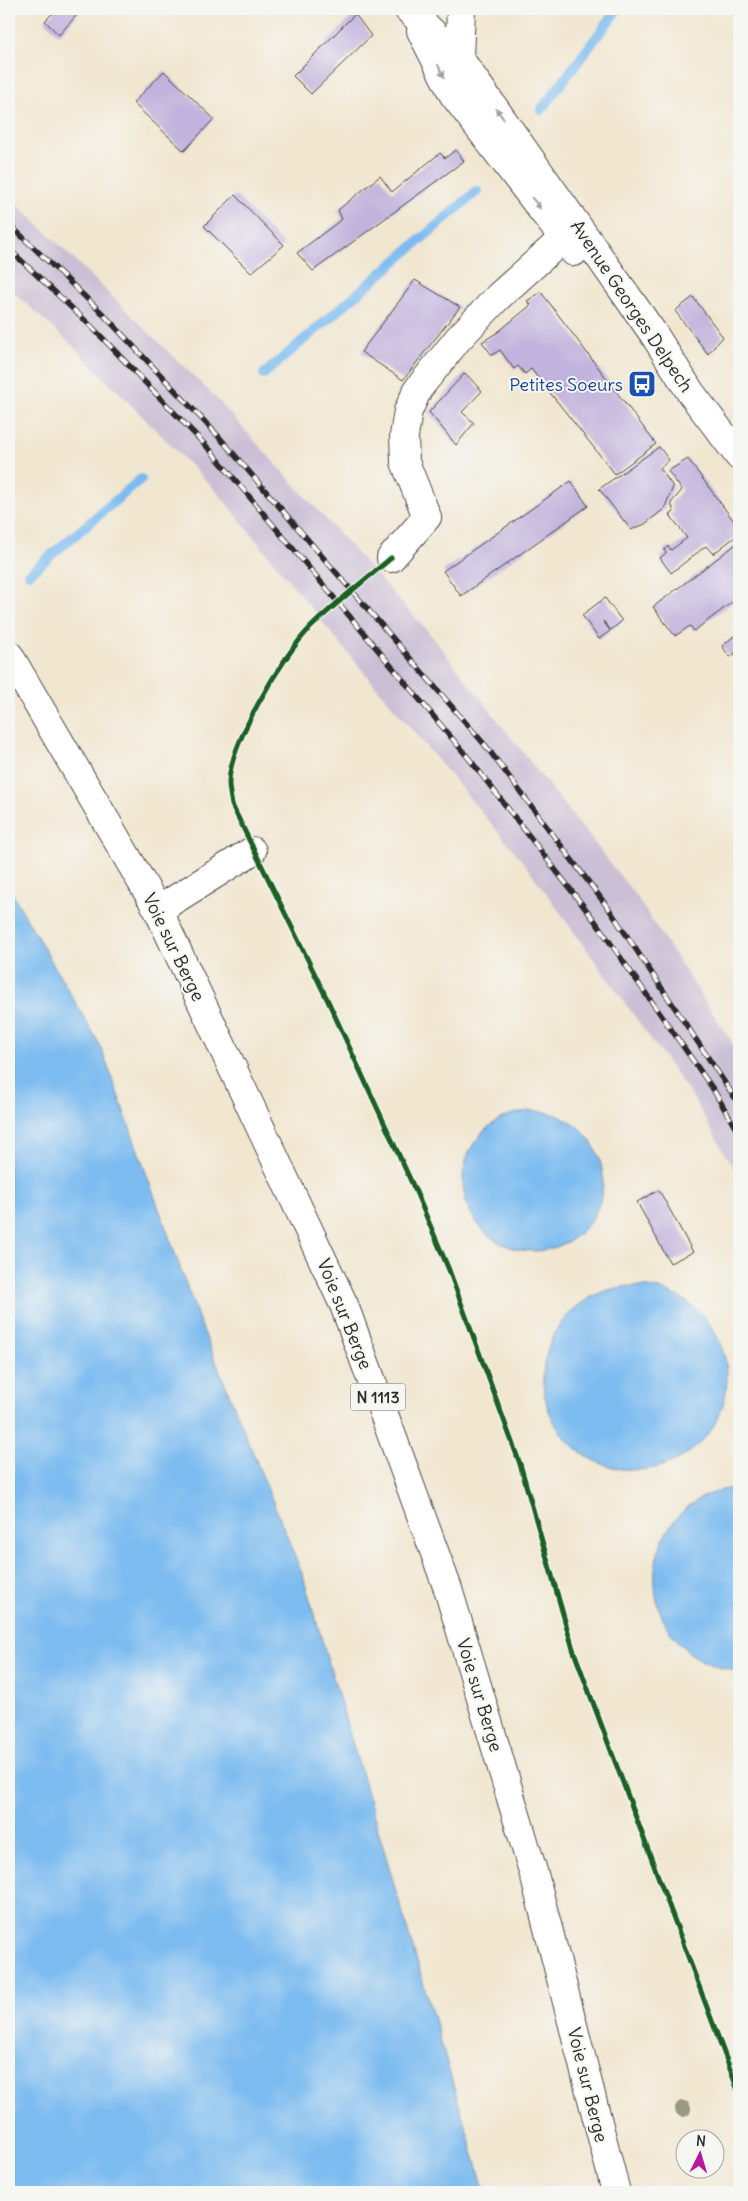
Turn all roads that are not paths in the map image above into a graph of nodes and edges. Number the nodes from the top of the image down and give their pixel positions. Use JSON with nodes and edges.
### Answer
{"nodes":[{"id":1,"x":461,"y":9,"type":"edge"},
{"id":2,"x":411,"y":10,"type":"edge"},
{"id":3,"x":459,"y":58,"type":"junction"},
{"id":4,"x":570,"y":232,"type":"junction"},
{"id":5,"x":739,"y":456,"type":"edge"},
{"id":6,"x":391,"y":558,"type":"dead end"},
{"id":7,"x":9,"y":655,"type":"edge"},
{"id":8,"x":252,"y":851,"type":"dead end"},
{"id":9,"x":158,"y":910,"type":"junction"},
{"id":10,"x":616,"y":2192,"type":"edge"}],
"edges":[{"from":1,"to":3,"type":"main road"},
{"from":2,"to":3,"type":"main road","name":"Avenue Georges Delpech"},
{"from":2,"to":4,"type":"main road","one_way":true},
{"from":4,"to":3,"type":"main road","name":"Avenue Georges Delpech","one_way":true},
{"from":4,"to":5,"type":"main road","name":"Avenue Georges Delpech"},
{"from":4,"to":6,"type":"main road"},
{"from":7,"to":9,"type":"main road","name":"Voie sur Berge","number":"N 1113"},
{"from":8,"to":9,"type":"main road"},
{"from":9,"to":10,"type":"main road","name":"Voie sur Berge","number":"N 1113"}]}
